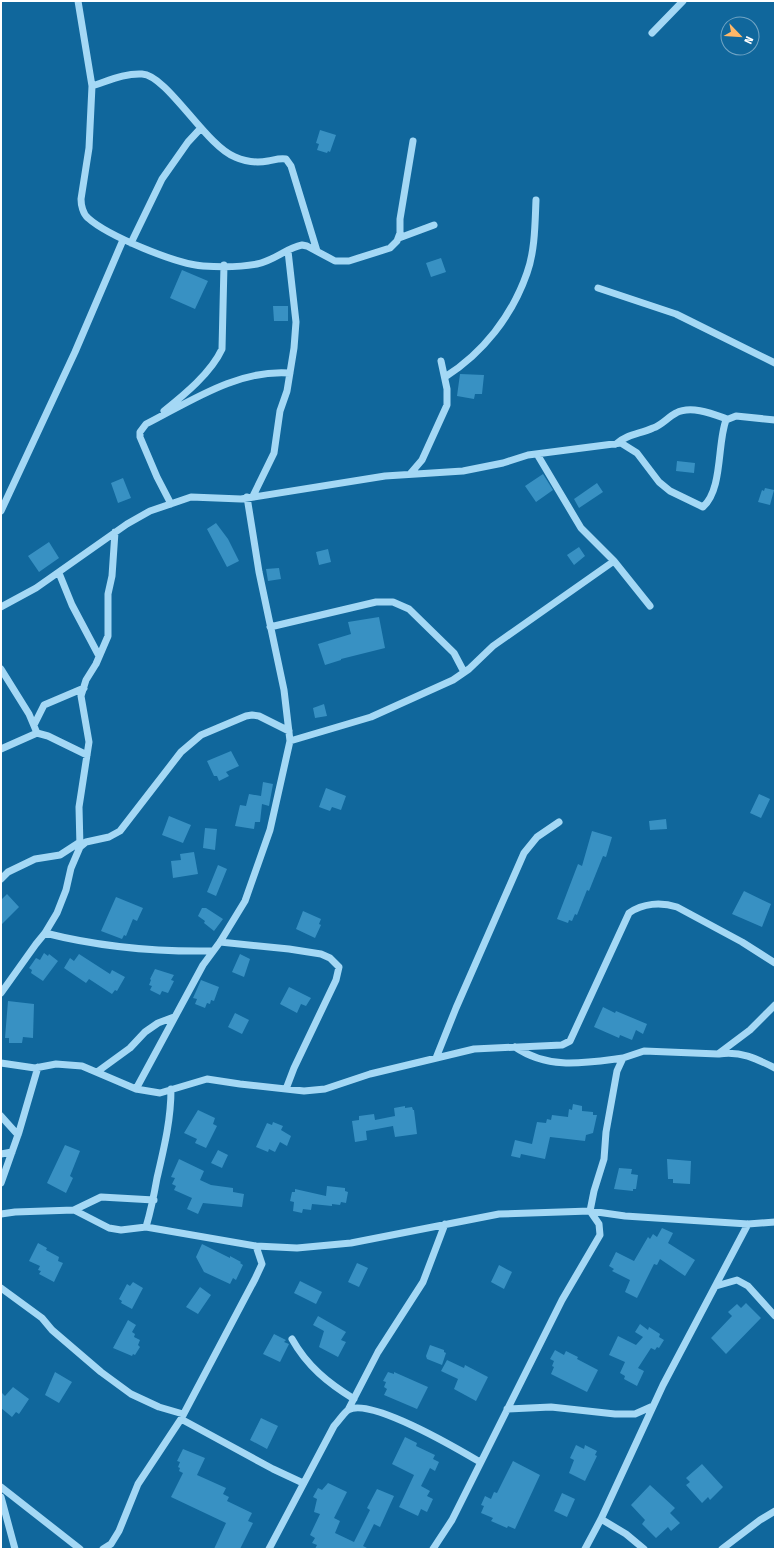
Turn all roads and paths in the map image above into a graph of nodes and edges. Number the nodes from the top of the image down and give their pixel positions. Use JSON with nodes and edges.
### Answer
{"nodes":[{"id":1,"x":78,"y":1,"type":"edge"},
{"id":2,"x":683,"y":1,"type":"edge"},
{"id":3,"x":652,"y":33,"type":"dead end"},
{"id":4,"x":92,"y":86,"type":"junction"},
{"id":5,"x":201,"y":128,"type":"junction"},
{"id":6,"x":413,"y":141,"type":"dead end"},
{"id":7,"x":536,"y":200,"type":"dead end"},
{"id":8,"x":434,"y":225,"type":"dead end"},
{"id":9,"x":399,"y":238,"type":"junction"},
{"id":10,"x":123,"y":240,"type":"junction"},
{"id":11,"x":131,"y":243,"type":"junction"},
{"id":12,"x":288,"y":251,"type":"junction"},
{"id":13,"x":317,"y":251,"type":"junction"},
{"id":14,"x":224,"y":265,"type":"junction"},
{"id":15,"x":598,"y":288,"type":"dead end"},
{"id":16,"x":441,"y":361,"type":"dead end"},
{"id":17,"x":775,"y":363,"type":"edge"},
{"id":18,"x":290,"y":373,"type":"junction"},
{"id":19,"x":444,"y":378,"type":"junction"},
{"id":20,"x":160,"y":417,"type":"junction"},
{"id":21,"x":727,"y":420,"type":"junction"},
{"id":22,"x":775,"y":420,"type":"edge"},
{"id":23,"x":616,"y":444,"type":"junction"},
{"id":24,"x":537,"y":454,"type":"junction"},
{"id":25,"x":410,"y":474,"type":"junction"},
{"id":26,"x":250,"y":497,"type":"junction"},
{"id":27,"x":172,"y":504,"type":"junction"},
{"id":28,"x":1,"y":511,"type":"edge"},
{"id":29,"x":115,"y":532,"type":"junction"},
{"id":30,"x":614,"y":561,"type":"junction"},
{"id":31,"x":59,"y":573,"type":"junction"},
{"id":32,"x":650,"y":606,"type":"dead end"},
{"id":33,"x":1,"y":607,"type":"edge"},
{"id":34,"x":270,"y":627,"type":"junction"},
{"id":35,"x":99,"y":656,"type":"junction"},
{"id":36,"x":1,"y":669,"type":"edge"},
{"id":37,"x":464,"y":672,"type":"junction"},
{"id":38,"x":84,"y":688,"type":"junction"},
{"id":39,"x":34,"y":725,"type":"junction"},
{"id":40,"x":289,"y":731,"type":"junction"},
{"id":41,"x":37,"y":733,"type":"junction"},
{"id":42,"x":290,"y":741,"type":"junction"},
{"id":43,"x":1,"y":749,"type":"edge"},
{"id":44,"x":87,"y":755,"type":"junction"},
{"id":45,"x":559,"y":822,"type":"dead end"},
{"id":46,"x":80,"y":845,"type":"junction"},
{"id":47,"x":1,"y":878,"type":"edge"},
{"id":48,"x":46,"y":933,"type":"junction"},
{"id":49,"x":220,"y":942,"type":"junction"},
{"id":50,"x":213,"y":951,"type":"junction"},
{"id":51,"x":775,"y":963,"type":"edge"},
{"id":52,"x":1,"y":993,"type":"edge"},
{"id":53,"x":775,"y":1005,"type":"edge"},
{"id":54,"x":174,"y":1017,"type":"junction"},
{"id":55,"x":514,"y":1046,"type":"junction"},
{"id":56,"x":718,"y":1054,"type":"junction"},
{"id":57,"x":436,"y":1058,"type":"junction"},
{"id":58,"x":623,"y":1058,"type":"junction"},
{"id":59,"x":1,"y":1064,"type":"edge"},
{"id":60,"x":38,"y":1067,"type":"junction"},
{"id":61,"x":775,"y":1068,"type":"edge"},
{"id":62,"x":97,"y":1072,"type":"junction"},
{"id":63,"x":136,"y":1089,"type":"junction"},
{"id":64,"x":171,"y":1089,"type":"junction"},
{"id":65,"x":286,"y":1089,"type":"junction"},
{"id":66,"x":1,"y":1116,"type":"edge"},
{"id":67,"x":18,"y":1135,"type":"junction"},
{"id":68,"x":12,"y":1152,"type":"junction"},
{"id":69,"x":1,"y":1154,"type":"edge"},
{"id":70,"x":1,"y":1182,"type":"edge"},
{"id":71,"x":154,"y":1200,"type":"junction"},
{"id":72,"x":74,"y":1210,"type":"junction"},
{"id":73,"x":590,"y":1211,"type":"junction"},
{"id":74,"x":1,"y":1214,"type":"edge"},
{"id":75,"x":775,"y":1222,"type":"edge"},
{"id":76,"x":445,"y":1224,"type":"junction"},
{"id":77,"x":748,"y":1224,"type":"junction"},
{"id":78,"x":146,"y":1226,"type":"junction"},
{"id":79,"x":256,"y":1246,"type":"junction"},
{"id":80,"x":716,"y":1286,"type":"junction"},
{"id":81,"x":1,"y":1288,"type":"edge"},
{"id":82,"x":775,"y":1316,"type":"edge"},
{"id":83,"x":292,"y":1339,"type":"dead end"},
{"id":84,"x":354,"y":1399,"type":"junction"},
{"id":85,"x":653,"y":1406,"type":"junction"},
{"id":86,"x":507,"y":1409,"type":"junction"},
{"id":87,"x":348,"y":1410,"type":"junction"},
{"id":88,"x":182,"y":1416,"type":"junction"},
{"id":89,"x":480,"y":1462,"type":"junction"},
{"id":90,"x":303,"y":1483,"type":"junction"},
{"id":91,"x":1,"y":1487,"type":"edge"},
{"id":92,"x":1,"y":1496,"type":"edge"},
{"id":93,"x":775,"y":1511,"type":"edge"},
{"id":94,"x":601,"y":1519,"type":"junction"},
{"id":95,"x":15,"y":1549,"type":"edge"},
{"id":96,"x":80,"y":1549,"type":"edge"},
{"id":97,"x":103,"y":1549,"type":"edge"},
{"id":98,"x":269,"y":1549,"type":"edge"},
{"id":99,"x":433,"y":1549,"type":"edge"},
{"id":100,"x":585,"y":1549,"type":"edge"},
{"id":101,"x":644,"y":1549,"type":"edge"},
{"id":102,"x":722,"y":1549,"type":"edge"}],
"edges":[{"from":1,"to":4,"type":"street"},
{"from":2,"to":3,"type":"street"},
{"from":4,"to":5,"type":"street"},
{"from":4,"to":10,"type":"street"},
{"from":5,"to":11,"type":"street"},
{"from":5,"to":13,"type":"street"},
{"from":6,"to":9,"type":"street"},
{"from":7,"to":19,"type":"street"},
{"from":8,"to":9,"type":"street"},
{"from":9,"to":13,"type":"street"},
{"from":10,"to":11,"type":"street"},
{"from":10,"to":28,"type":"street"},
{"from":11,"to":14,"type":"street"},
{"from":12,"to":13,"type":"street"},
{"from":12,"to":14,"type":"street"},
{"from":12,"to":18,"type":"street"},
{"from":14,"to":20,"type":"street"},
{"from":15,"to":17,"type":"street"},
{"from":16,"to":19,"type":"street"},
{"from":18,"to":20,"type":"street"},
{"from":18,"to":26,"type":"street"},
{"from":19,"to":25,"type":"street"},
{"from":20,"to":27,"type":"street"},
{"from":21,"to":22,"type":"street"},
{"from":21,"to":23,"type":"street"},
{"from":21,"to":23,"type":"street"},
{"from":23,"to":24,"type":"street"},
{"from":24,"to":25,"type":"street"},
{"from":24,"to":30,"type":"street"},
{"from":25,"to":26,"type":"street"},
{"from":26,"to":27,"type":"street"},
{"from":26,"to":34,"type":"street"},
{"from":27,"to":29,"type":"street"},
{"from":29,"to":31,"type":"street"},
{"from":29,"to":35,"type":"street"},
{"from":30,"to":32,"type":"street"},
{"from":30,"to":37,"type":"street"},
{"from":31,"to":33,"type":"street"},
{"from":31,"to":35,"type":"street"},
{"from":34,"to":37,"type":"street"},
{"from":34,"to":40,"type":"street"},
{"from":35,"to":38,"type":"street"},
{"from":36,"to":39,"type":"street"},
{"from":37,"to":42,"type":"street"},
{"from":38,"to":39,"type":"street"},
{"from":38,"to":44,"type":"street"},
{"from":39,"to":41,"type":"street"},
{"from":40,"to":42,"type":"street"},
{"from":40,"to":46,"type":"street"},
{"from":41,"to":43,"type":"street"},
{"from":41,"to":44,"type":"street"},
{"from":42,"to":49,"type":"street"},
{"from":44,"to":46,"type":"street"},
{"from":45,"to":57,"type":"street"},
{"from":46,"to":47,"type":"street"},
{"from":46,"to":48,"type":"street"},
{"from":48,"to":50,"type":"street"},
{"from":48,"to":52,"type":"street"},
{"from":49,"to":50,"type":"street"},
{"from":49,"to":65,"type":"street"},
{"from":50,"to":54,"type":"street"},
{"from":51,"to":55,"type":"street"},
{"from":53,"to":56,"type":"street"},
{"from":54,"to":62,"type":"street"},
{"from":54,"to":63,"type":"street"},
{"from":55,"to":57,"type":"street"},
{"from":55,"to":58,"type":"street"},
{"from":56,"to":58,"type":"street"},
{"from":56,"to":61,"type":"street"},
{"from":57,"to":65,"type":"street"},
{"from":58,"to":73,"type":"street"},
{"from":59,"to":60,"type":"street"},
{"from":60,"to":62,"type":"street"},
{"from":60,"to":67,"type":"street"},
{"from":62,"to":63,"type":"street"},
{"from":63,"to":64,"type":"street"},
{"from":64,"to":65,"type":"street"},
{"from":64,"to":71,"type":"street"},
{"from":66,"to":67,"type":"street"},
{"from":67,"to":68,"type":"street"},
{"from":68,"to":69,"type":"street"},
{"from":68,"to":70,"type":"street"},
{"from":71,"to":72,"type":"street"},
{"from":71,"to":78,"type":"street"},
{"from":72,"to":74,"type":"street"},
{"from":72,"to":78,"type":"street"},
{"from":73,"to":76,"type":"street"},
{"from":73,"to":77,"type":"street"},
{"from":73,"to":86,"type":"street"},
{"from":75,"to":77,"type":"street"},
{"from":76,"to":79,"type":"street"},
{"from":76,"to":84,"type":"street"},
{"from":77,"to":80,"type":"street"},
{"from":78,"to":79,"type":"street"},
{"from":79,"to":88,"type":"street"},
{"from":80,"to":82,"type":"street"},
{"from":80,"to":85,"type":"street"},
{"from":81,"to":88,"type":"street"},
{"from":83,"to":84,"type":"street"},
{"from":84,"to":87,"type":"street"},
{"from":85,"to":86,"type":"street"},
{"from":85,"to":94,"type":"street"},
{"from":86,"to":89,"type":"street"},
{"from":87,"to":89,"type":"street"},
{"from":87,"to":90,"type":"street"},
{"from":88,"to":90,"type":"street"},
{"from":88,"to":97,"type":"street"},
{"from":89,"to":99,"type":"street"},
{"from":90,"to":98,"type":"street"},
{"from":91,"to":96,"type":"street"},
{"from":92,"to":95,"type":"street"},
{"from":93,"to":102,"type":"street"},
{"from":94,"to":100,"type":"street"},
{"from":94,"to":101,"type":"street"}]}
